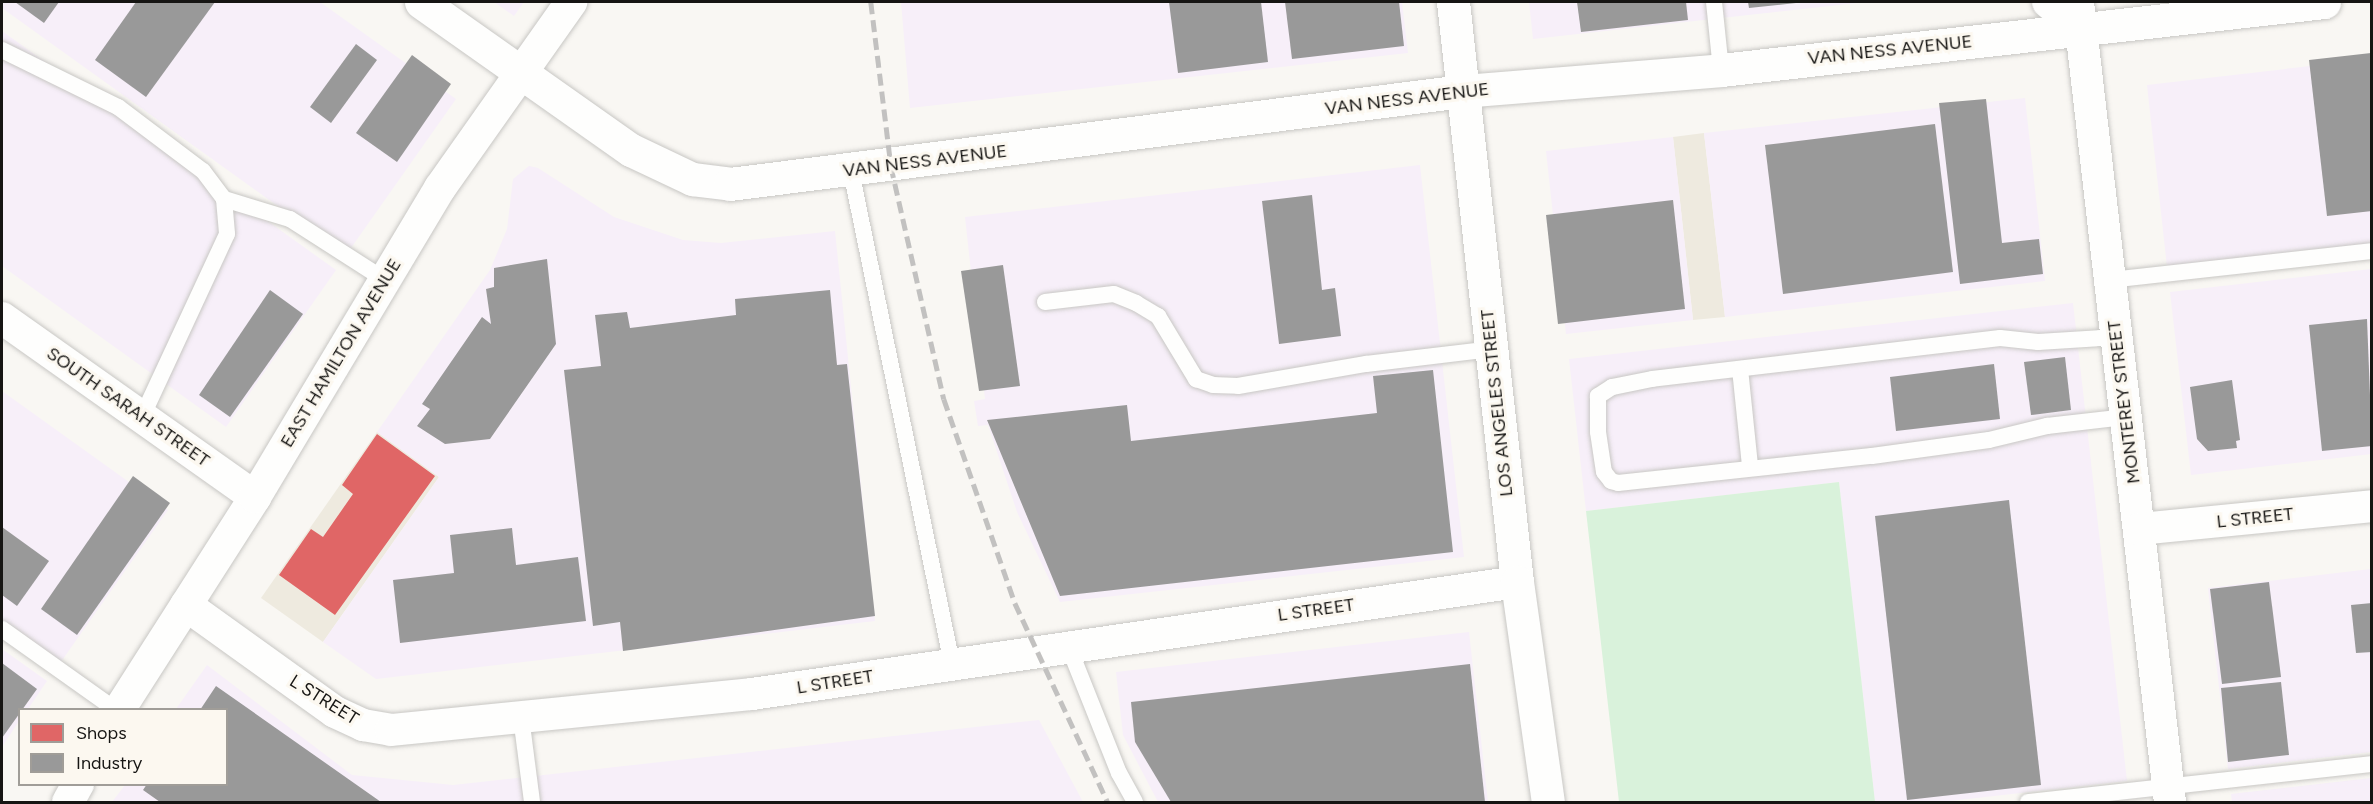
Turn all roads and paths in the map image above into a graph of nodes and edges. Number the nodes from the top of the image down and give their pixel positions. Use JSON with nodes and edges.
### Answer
{"nodes":[{"id":1,"x":421,"y":2,"type":"edge"},
{"id":2,"x":571,"y":2,"type":"edge"},
{"id":3,"x":1454,"y":2,"type":"edge"},
{"id":4,"x":1714,"y":2,"type":"edge"},
{"id":5,"x":2048,"y":2,"type":"edge"},
{"id":6,"x":2324,"y":2,"type":"edge"},
{"id":7,"x":2079,"y":15,"type":"edge"},
{"id":8,"x":2,"y":50,"type":"edge"},
{"id":9,"x":1721,"y":70,"type":"junction"},
{"id":10,"x":520,"y":73,"type":"junction"},
{"id":11,"x":1462,"y":91,"type":"junction"},
{"id":12,"x":851,"y":171,"type":"junction"},
{"id":13,"x":224,"y":199,"type":"junction"},
{"id":14,"x":2372,"y":252,"type":"edge"},
{"id":15,"x":385,"y":280,"type":"junction"},
{"id":16,"x":2110,"y":280,"type":"junction"},
{"id":17,"x":1045,"y":302,"type":"dead end"},
{"id":18,"x":2,"y":318,"type":"edge"},
{"id":19,"x":2117,"y":336,"type":"junction"},
{"id":20,"x":1491,"y":349,"type":"junction"},
{"id":21,"x":1740,"y":369,"type":"junction"},
{"id":22,"x":142,"y":417,"type":"junction"},
{"id":23,"x":2126,"y":417,"type":"junction"},
{"id":24,"x":1750,"y":466,"type":"junction"},
{"id":25,"x":255,"y":497,"type":"junction"},
{"id":26,"x":2372,"y":506,"type":"edge"},
{"id":27,"x":2139,"y":529,"type":"junction"},
{"id":28,"x":1517,"y":582,"type":"junction"},
{"id":29,"x":186,"y":605,"type":"junction"},
{"id":30,"x":2,"y":629,"type":"edge"},
{"id":31,"x":1068,"y":645,"type":"junction"},
{"id":32,"x":952,"y":664,"type":"junction"},
{"id":33,"x":114,"y":708,"type":"edge"},
{"id":34,"x":118,"y":708,"type":"edge"},
{"id":35,"x":521,"y":717,"type":"junction"},
{"id":36,"x":2372,"y":764,"type":"edge"},
{"id":37,"x":77,"y":786,"type":"edge"},
{"id":38,"x":2169,"y":795,"type":"edge"},
{"id":39,"x":68,"y":802,"type":"edge"},
{"id":40,"x":532,"y":802,"type":"edge"},
{"id":41,"x":1135,"y":802,"type":"edge"},
{"id":42,"x":1548,"y":802,"type":"edge"},
{"id":43,"x":2028,"y":802,"type":"edge"}],
"edges":[{"from":1,"to":10,"type":"street","name":"VAN NESS AVENUE"},
{"from":2,"to":10,"type":"street","name":"EAST HAMILTON AVENUE"},
{"from":3,"to":11,"type":"street","name":"LOS ANGELES STREET"},
{"from":4,"to":9,"type":"lane"},
{"from":5,"to":7,"type":"street"},
{"from":6,"to":7,"type":"street","name":"VAN NESS AVENUE"},
{"from":7,"to":9,"type":"street","name":"VAN NESS AVENUE"},
{"from":7,"to":16,"type":"street","name":"MONTEREY STREET"},
{"from":8,"to":13,"type":"lane"},
{"from":9,"to":11,"type":"street","name":"VAN NESS AVENUE"},
{"from":10,"to":12,"type":"street","name":"VAN NESS AVENUE"},
{"from":10,"to":15,"type":"street","name":"EAST HAMILTON AVENUE"},
{"from":11,"to":12,"type":"street","name":"VAN NESS AVENUE"},
{"from":11,"to":20,"type":"street","name":"LOS ANGELES STREET"},
{"from":12,"to":32,"type":"lane"},
{"from":13,"to":15,"type":"lane"},
{"from":13,"to":22,"type":"lane"},
{"from":14,"to":16,"type":"lane"},
{"from":15,"to":25,"type":"street","name":"EAST HAMILTON AVENUE"},
{"from":16,"to":19,"type":"street","name":"MONTEREY STREET"},
{"from":17,"to":20,"type":"lane"},
{"from":18,"to":22,"type":"street","name":"SOUTH SARAH STREET"},
{"from":19,"to":21,"type":"lane"},
{"from":19,"to":23,"type":"street","name":"MONTEREY STREET"},
{"from":20,"to":28,"type":"street","name":"LOS ANGELES STREET"},
{"from":21,"to":24,"type":"lane"},
{"from":21,"to":24,"type":"lane"},
{"from":22,"to":25,"type":"street","name":"SOUTH SARAH STREET"},
{"from":23,"to":24,"type":"lane"},
{"from":23,"to":27,"type":"street","name":"MONTEREY STREET"},
{"from":25,"to":29,"type":"street","name":"EAST HAMILTON AVENUE"},
{"from":26,"to":27,"type":"street","name":"L STREET"},
{"from":27,"to":38,"type":"street","name":"MONTEREY STREET"},
{"from":28,"to":31,"type":"street","name":"L STREET"},
{"from":28,"to":42,"type":"street","name":"LOS ANGELES STREET"},
{"from":29,"to":34,"type":"street","name":"EAST HAMILTON AVENUE"},
{"from":29,"to":35,"type":"street","name":"L STREET"},
{"from":30,"to":33,"type":"lane"},
{"from":31,"to":32,"type":"street","name":"L STREET"},
{"from":31,"to":41,"type":"lane"},
{"from":32,"to":35,"type":"street","name":"L STREET"},
{"from":35,"to":40,"type":"lane"},
{"from":36,"to":38,"type":"lane"},
{"from":37,"to":39,"type":"street"},
{"from":38,"to":43,"type":"lane"}]}
